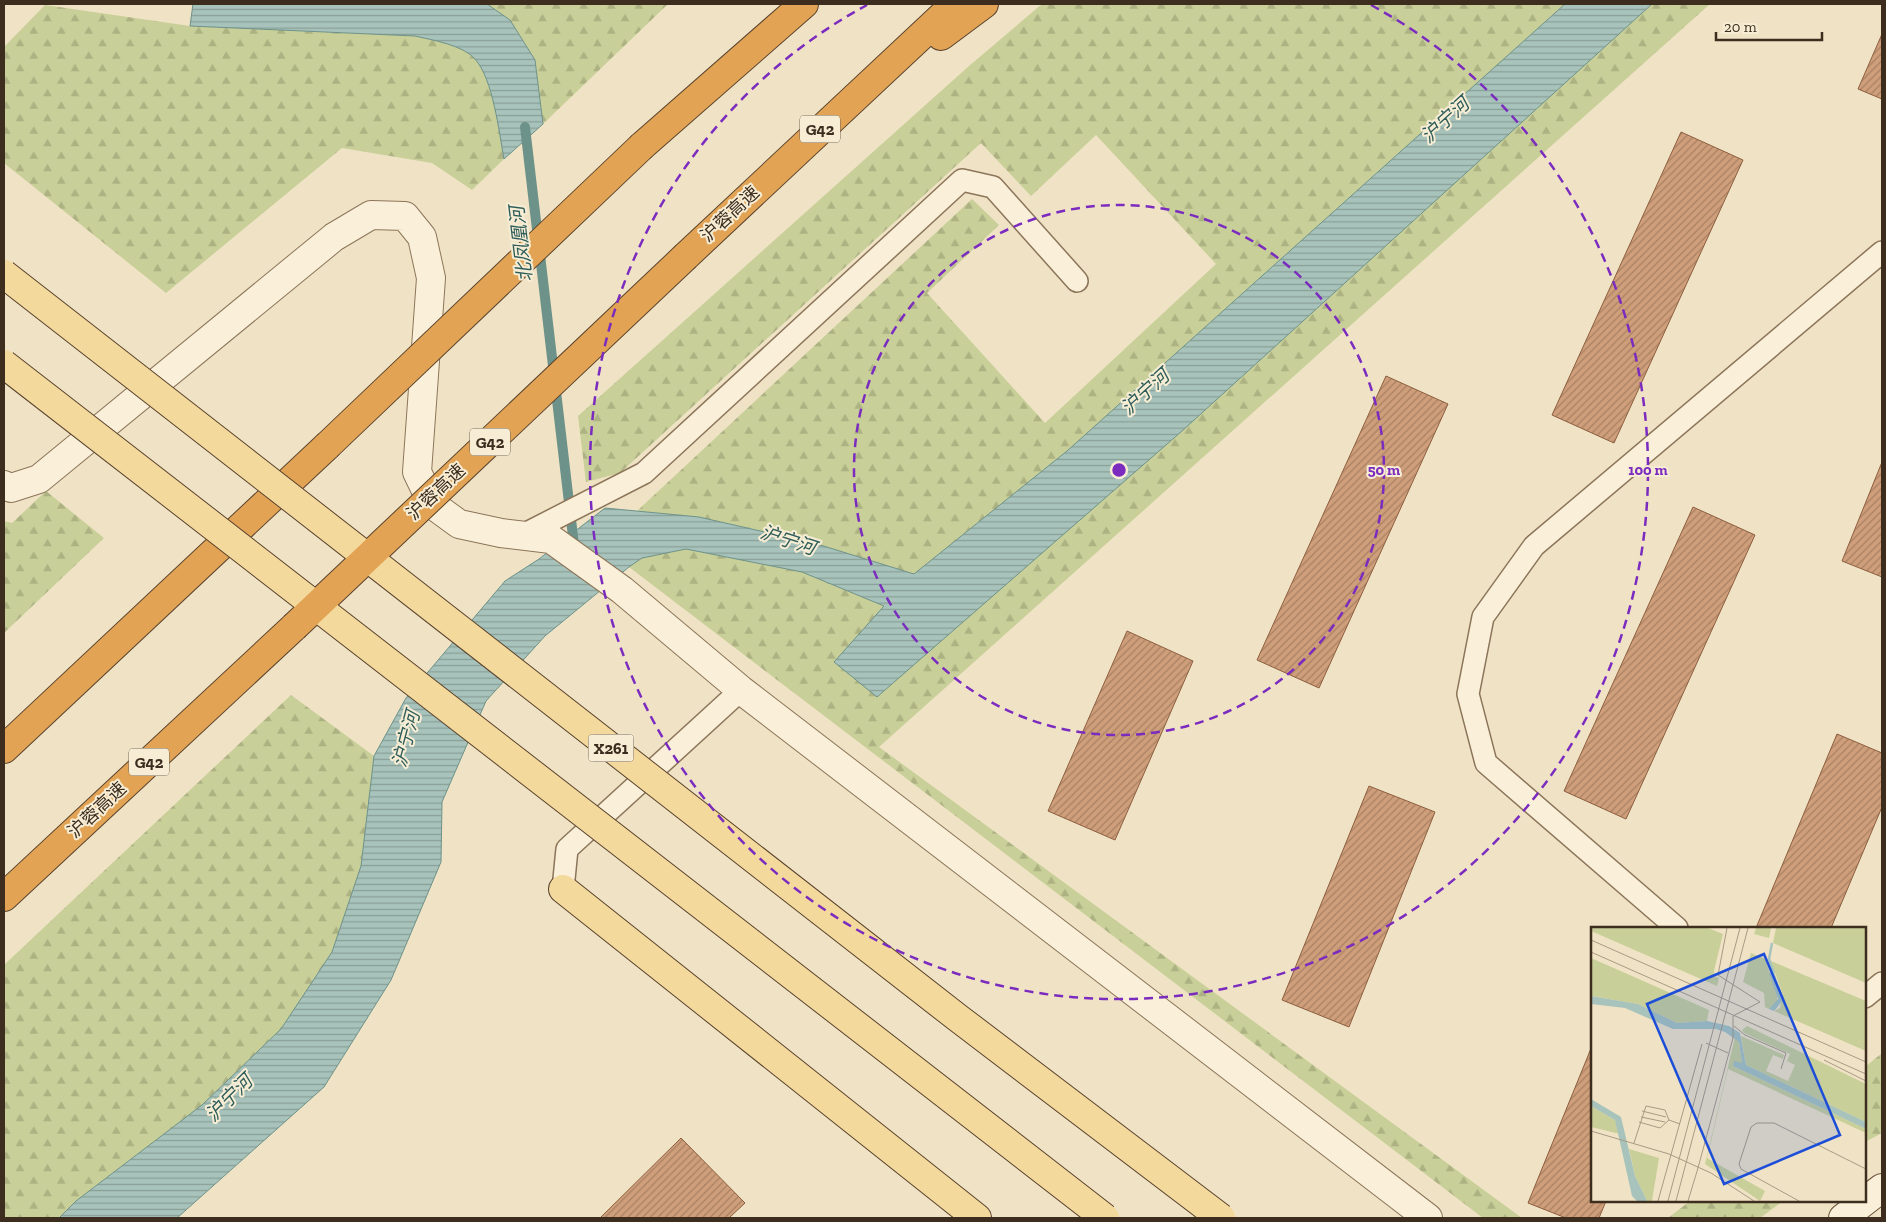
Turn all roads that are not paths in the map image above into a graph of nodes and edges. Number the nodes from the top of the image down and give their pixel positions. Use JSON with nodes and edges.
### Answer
{"nodes":[{"id":1,"x":804,"y":4,"type":"edge"},
{"id":2,"x":955,"y":4,"type":"edge"},
{"id":3,"x":984,"y":4,"type":"edge"},
{"id":4,"x":824,"y":125,"type":"junction"},
{"id":5,"x":1882,"y":252,"type":"edge"},
{"id":6,"x":4,"y":274,"type":"edge"},
{"id":7,"x":1077,"y":282,"type":"dead end"},
{"id":8,"x":4,"y":364,"type":"edge"},
{"id":9,"x":4,"y":486,"type":"edge"},
{"id":10,"x":550,"y":530,"type":"junction"},
{"id":11,"x":741,"y":690,"type":"junction"},
{"id":12,"x":4,"y":749,"type":"edge"},
{"id":13,"x":563,"y":889,"type":"joint"},
{"id":14,"x":4,"y":897,"type":"edge"},
{"id":15,"x":1676,"y":927,"type":"edge"},
{"id":16,"x":1882,"y":983,"type":"edge"},
{"id":17,"x":1866,"y":996,"type":"edge"},
{"id":18,"x":1882,"y":1188,"type":"edge"},
{"id":19,"x":1866,"y":1201,"type":"edge"},
{"id":20,"x":1864,"y":1202,"type":"edge"},
{"id":21,"x":977,"y":1218,"type":"edge"},
{"id":22,"x":1105,"y":1218,"type":"edge"},
{"id":23,"x":1220,"y":1218,"type":"edge"},
{"id":24,"x":1428,"y":1218,"type":"edge"},
{"id":25,"x":1844,"y":1218,"type":"edge"}],
"edges":[{"from":1,"to":12,"type":"highway","bridge":true},
{"from":2,"to":4,"type":"highway","name":"沪蓉高速","number":"G42"},
{"from":3,"to":4,"type":"highway"},
{"from":4,"to":14,"type":"highway","name":"沪蓉高速","number":"G42","bridge":true},
{"from":5,"to":15,"type":"lane"},
{"from":6,"to":23,"type":"main road","number":"X261","bridge":true},
{"from":7,"to":10,"type":"lane"},
{"from":8,"to":22,"type":"main road","bridge":true},
{"from":9,"to":10,"type":"street"},
{"from":10,"to":11,"type":"street"},
{"from":11,"to":13,"type":"lane"},
{"from":11,"to":24,"type":"street"},
{"from":13,"to":21,"type":"main road"},
{"from":16,"to":17,"type":"lane"},
{"from":18,"to":19,"type":"street"},
{"from":20,"to":25,"type":"street"}]}
